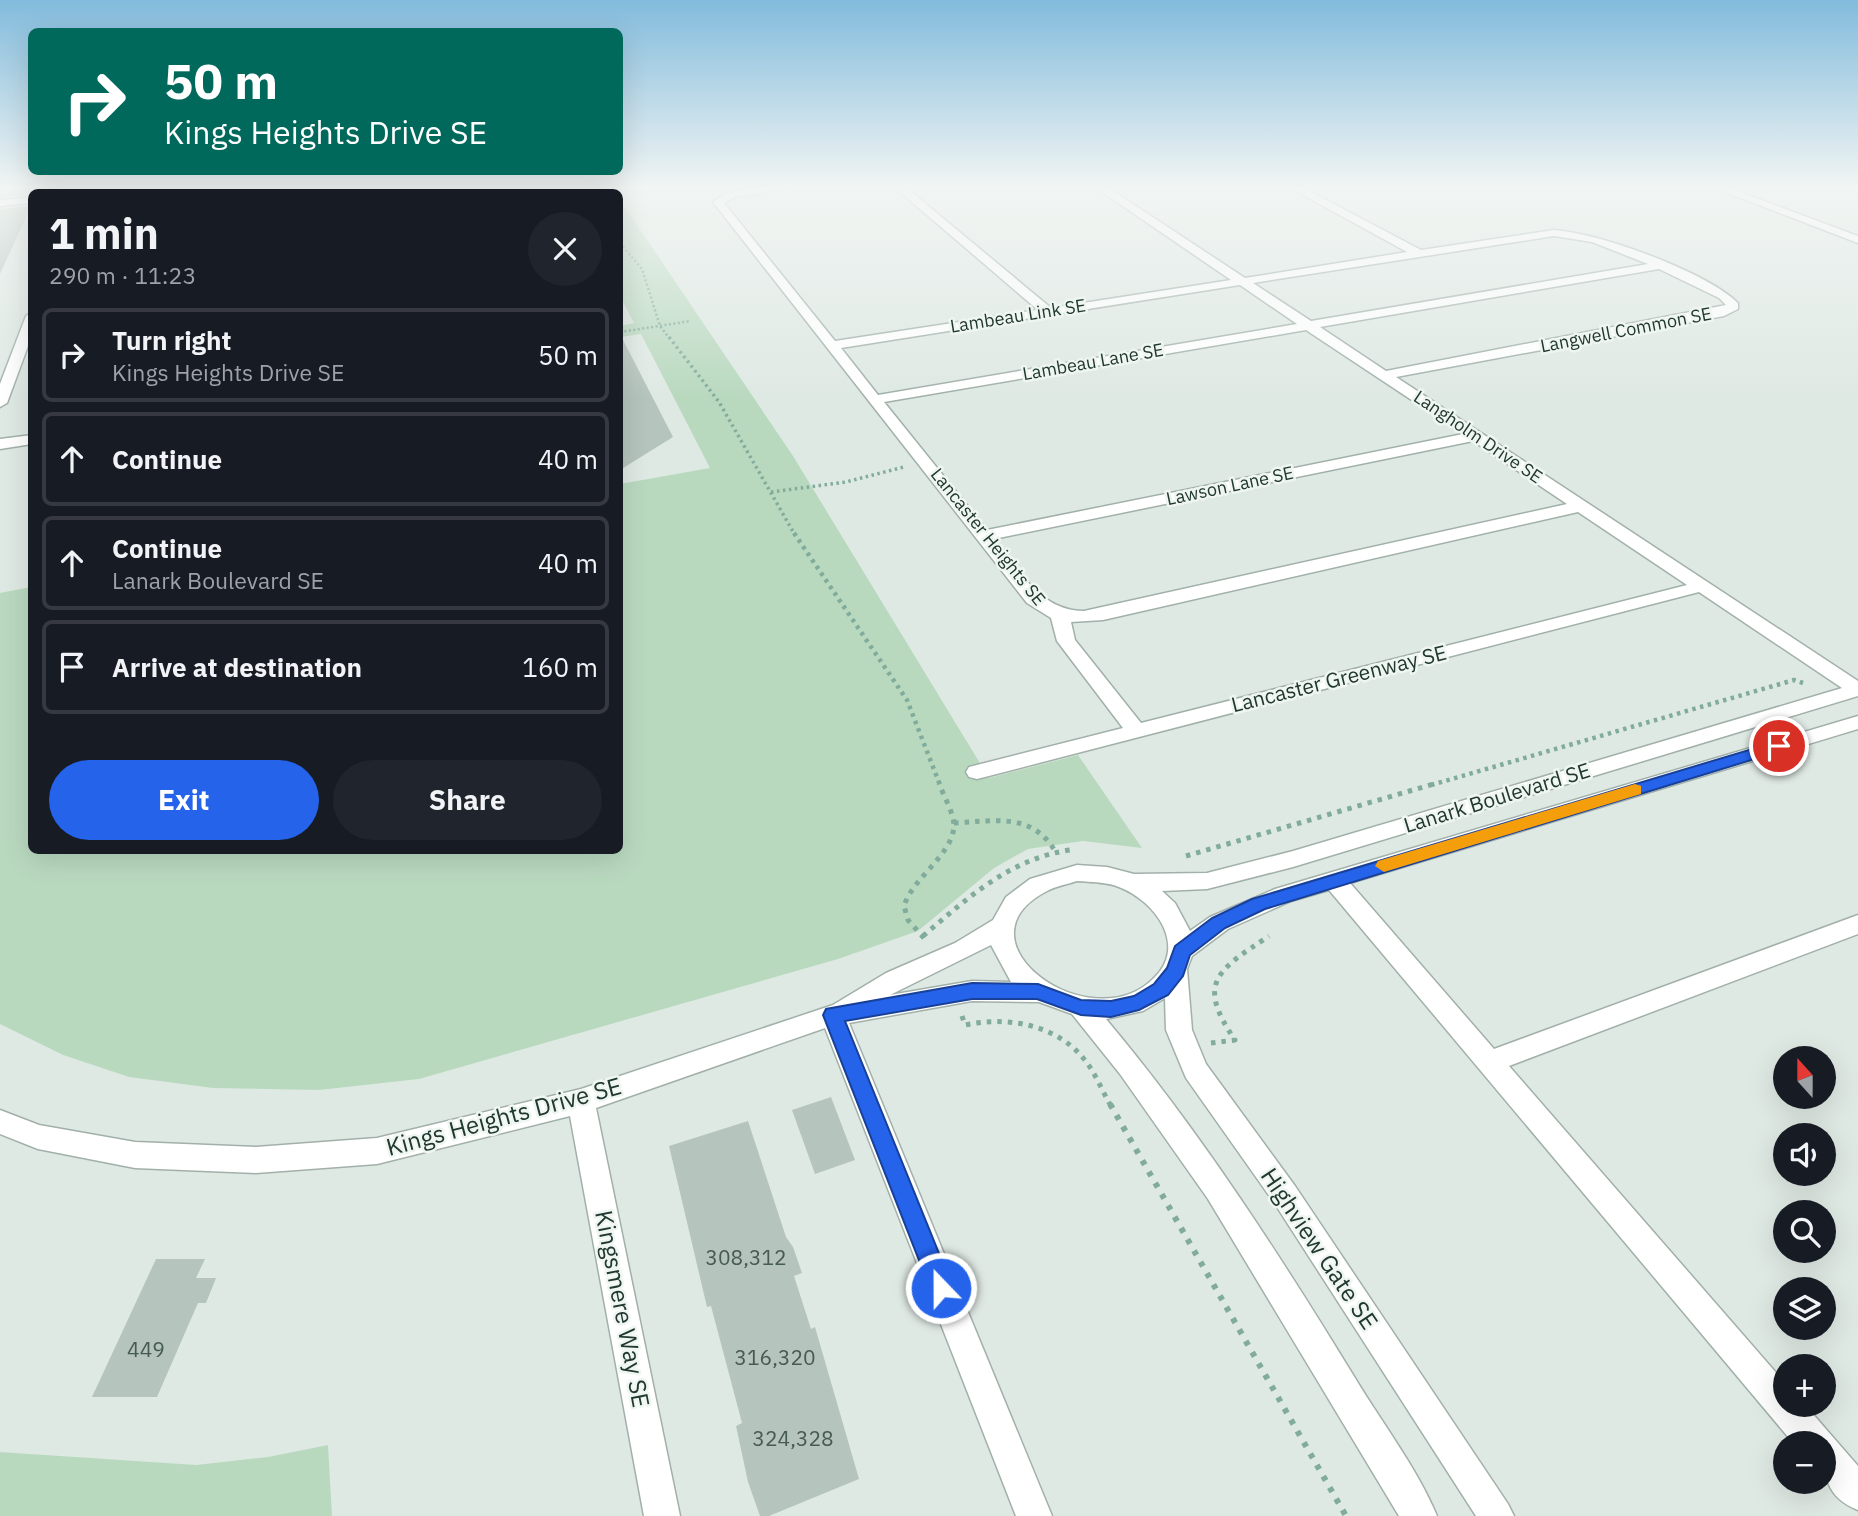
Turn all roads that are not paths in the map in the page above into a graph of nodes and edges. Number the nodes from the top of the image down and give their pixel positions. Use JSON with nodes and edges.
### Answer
{"nodes":[{"id":1,"x":762,"y":256,"type":"edge"},
{"id":2,"x":981,"y":256,"type":"edge"},
{"id":3,"x":1204,"y":256,"type":"edge"},
{"id":4,"x":1408,"y":256,"type":"edge"},
{"id":5,"x":1634,"y":256,"type":"edge"},
{"id":6,"x":1657,"y":266,"type":"junction"},
{"id":7,"x":1242,"y":281,"type":"junction"},
{"id":8,"x":1047,"y":311,"type":"junction"},
{"id":9,"x":1309,"y":325,"type":"junction"},
{"id":10,"x":28,"y":327,"type":"edge"},
{"id":11,"x":834,"y":345,"type":"junction"},
{"id":12,"x":1384,"y":375,"type":"junction"},
{"id":13,"x":877,"y":399,"type":"junction"},
{"id":14,"x":0,"y":403,"type":"edge"},
{"id":15,"x":28,"y":426,"type":"edge"},
{"id":16,"x":0,"y":430,"type":"edge"},
{"id":17,"x":1476,"y":436,"type":"junction"},
{"id":18,"x":28,"y":440,"type":"edge"},
{"id":19,"x":0,"y":444,"type":"edge"},
{"id":20,"x":1582,"y":506,"type":"junction"},
{"id":21,"x":984,"y":536,"type":"junction"},
{"id":22,"x":1703,"y":586,"type":"junction"},
{"id":23,"x":1060,"y":615,"type":"junction"},
{"id":24,"x":1858,"y":690,"type":"edge"},
{"id":25,"x":1858,"y":722,"type":"edge"},
{"id":26,"x":1136,"y":730,"type":"junction"},
{"id":27,"x":976,"y":772,"type":"dead end"},
{"id":28,"x":1334,"y":880,"type":"junction"},
{"id":29,"x":1133,"y":883,"type":"junction"},
{"id":30,"x":1858,"y":924,"type":"edge"},
{"id":31,"x":1002,"y":926,"type":"junction"},
{"id":32,"x":1179,"y":961,"type":"junction"},
{"id":33,"x":1038,"y":992,"type":"junction"},
{"id":34,"x":1081,"y":1007,"type":"junction"},
{"id":35,"x":833,"y":1015,"type":"junction"},
{"id":36,"x":1489,"y":1062,"type":"junction"},
{"id":37,"x":580,"y":1101,"type":"junction"},
{"id":38,"x":0,"y":1122,"type":"edge"},
{"id":39,"x":1805,"y":1431,"type":"edge"},
{"id":40,"x":1836,"y":1466,"type":"edge"},
{"id":41,"x":1858,"y":1493,"type":"edge"},
{"id":42,"x":662,"y":1516,"type":"edge"},
{"id":43,"x":1034,"y":1516,"type":"edge"},
{"id":44,"x":1419,"y":1516,"type":"edge"},
{"id":45,"x":1496,"y":1516,"type":"edge"}],
"edges":[{"from":1,"to":11,"type":"street","name":"Lancaster Heights SE"},
{"from":2,"to":8,"type":"street"},
{"from":3,"to":7,"type":"street","name":"Langholm Drive SE"},
{"from":4,"to":7,"type":"street","name":"Langwell Common SE"},
{"from":5,"to":6,"type":"street","name":"Langwell Common SE"},
{"from":6,"to":9,"type":"street","name":"Lambeau Lane SE"},
{"from":6,"to":12,"type":"street","name":"Langwell Common SE"},
{"from":7,"to":8,"type":"street","name":"Lambeau Link SE"},
{"from":7,"to":9,"type":"street","name":"Langholm Drive SE"},
{"from":8,"to":11,"type":"street","name":"Lambeau Link SE"},
{"from":9,"to":12,"type":"street","name":"Langholm Drive SE"},
{"from":9,"to":13,"type":"street","name":"Lambeau Lane SE"},
{"from":10,"to":14,"type":"street"},
{"from":11,"to":13,"type":"street","name":"Lancaster Heights SE"},
{"from":12,"to":17,"type":"street","name":"Langholm Drive SE"},
{"from":13,"to":21,"type":"street","name":"Lancaster Heights SE"},
{"from":15,"to":16,"type":"street"},
{"from":17,"to":20,"type":"street","name":"Langholm Drive SE"},
{"from":17,"to":21,"type":"street","name":"Lawson Lane SE"},
{"from":18,"to":19,"type":"street"},
{"from":20,"to":22,"type":"street","name":"Langholm Drive SE"},
{"from":20,"to":23,"type":"street","name":"Lancaster Heights SE"},
{"from":21,"to":23,"type":"street","name":"Lancaster Heights SE"},
{"from":22,"to":24,"type":"street","name":"Langholm Drive SE"},
{"from":22,"to":26,"type":"street","name":"Lancaster Greenway SE"},
{"from":23,"to":26,"type":"street"},
{"from":24,"to":29,"type":"street","name":"Lanark Boulevard SE"},
{"from":25,"to":28,"type":"street","name":"Lanark Boulevard SE"},
{"from":26,"to":27,"type":"street","name":"Lancaster Greenway SE"},
{"from":28,"to":32,"type":"street","name":"Lanark Boulevard SE"},
{"from":28,"to":36,"type":"street"},
{"from":29,"to":31,"type":"street"},
{"from":29,"to":32,"type":"street"},
{"from":30,"to":36,"type":"street"},
{"from":31,"to":33,"type":"street"},
{"from":31,"to":35,"type":"street","name":"Kings Heights Drive SE"},
{"from":32,"to":34,"type":"street"},
{"from":32,"to":45,"type":"street","name":"Highview Gate SE"},
{"from":33,"to":34,"type":"street"},
{"from":33,"to":35,"type":"street","name":"Kings Heights Drive SE"},
{"from":34,"to":44,"type":"street"},
{"from":35,"to":37,"type":"street","name":"Kings Heights Drive SE"},
{"from":35,"to":43,"type":"street"},
{"from":36,"to":39,"type":"street"},
{"from":37,"to":38,"type":"street","name":"Kings Heights Drive SE"},
{"from":37,"to":42,"type":"street","name":"Kingsmere Way SE"},
{"from":40,"to":41,"type":"street"}]}
